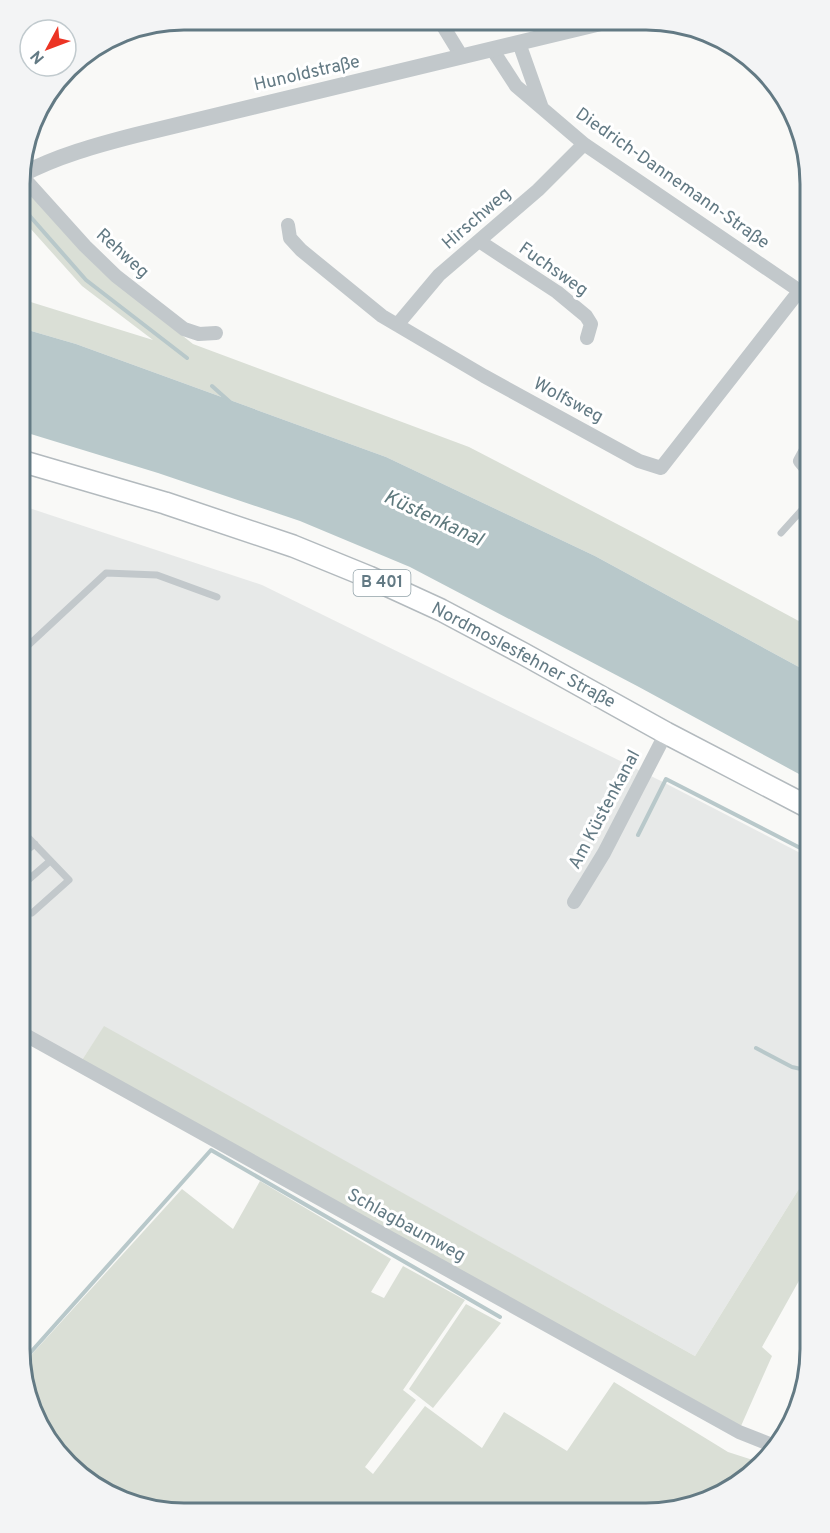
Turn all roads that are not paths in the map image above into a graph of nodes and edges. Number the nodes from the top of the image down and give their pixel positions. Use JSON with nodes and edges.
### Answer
{"nodes":[{"id":1,"x":446,"y":30,"type":"edge"},
{"id":2,"x":572,"y":30,"type":"edge"},
{"id":3,"x":519,"y":43,"type":"junction"},
{"id":4,"x":492,"y":50,"type":"junction"},
{"id":5,"x":462,"y":57,"type":"junction"},
{"id":6,"x":543,"y":110,"type":"junction"},
{"id":7,"x":584,"y":144,"type":"junction"},
{"id":8,"x":31,"y":170,"type":"edge"},
{"id":9,"x":30,"y":185,"type":"edge"},
{"id":10,"x":288,"y":225,"type":"dead end"},
{"id":11,"x":479,"y":241,"type":"junction"},
{"id":12,"x":800,"y":291,"type":"edge"},
{"id":13,"x":800,"y":300,"type":"edge"},
{"id":14,"x":397,"y":325,"type":"junction"},
{"id":15,"x":216,"y":333,"type":"dead end"},
{"id":16,"x":587,"y":338,"type":"dead end"},
{"id":17,"x":30,"y":464,"type":"edge"},
{"id":18,"x":800,"y":512,"type":"edge"},
{"id":19,"x":782,"y":533,"type":"dead end"},
{"id":20,"x":217,"y":597,"type":"dead end"},
{"id":21,"x":30,"y":645,"type":"edge"},
{"id":22,"x":666,"y":733,"type":"junction"},
{"id":23,"x":800,"y":803,"type":"edge"},
{"id":24,"x":30,"y":839,"type":"edge"},
{"id":25,"x":35,"y":844,"type":"junction"},
{"id":26,"x":30,"y":848,"type":"edge"},
{"id":27,"x":50,"y":861,"type":"junction"},
{"id":28,"x":30,"y":878,"type":"edge"},
{"id":29,"x":574,"y":902,"type":"dead end"},
{"id":30,"x":32,"y":913,"type":"dead end"},
{"id":31,"x":30,"y":1038,"type":"edge"},
{"id":32,"x":768,"y":1443,"type":"edge"}],
"edges":[{"from":1,"to":5,"type":"street"},
{"from":2,"to":3,"type":"street","name":"Hunoldstraße"},
{"from":3,"to":4,"type":"street","name":"Hunoldstraße"},
{"from":3,"to":6,"type":"street"},
{"from":4,"to":5,"type":"street","name":"Hunoldstraße"},
{"from":4,"to":6,"type":"street","name":"Diedrich-Dannemann-Straße"},
{"from":5,"to":8,"type":"street","name":"Hunoldstraße"},
{"from":6,"to":7,"type":"street","name":"Diedrich-Dannemann-Straße"},
{"from":7,"to":11,"type":"street","name":"Hirschweg"},
{"from":7,"to":12,"type":"street","name":"Diedrich-Dannemann-Straße"},
{"from":9,"to":15,"type":"street","name":"Rehweg"},
{"from":10,"to":14,"type":"street","name":"Wolfsweg"},
{"from":11,"to":14,"type":"street","name":"Hirschweg"},
{"from":11,"to":16,"type":"street","name":"Fuchsweg"},
{"from":13,"to":14,"type":"street","name":"Wolfsweg"},
{"from":17,"to":22,"type":"main road","name":"Nordmoslesfehner Straße","number":"B 401"},
{"from":18,"to":19,"type":"lane"},
{"from":20,"to":21,"type":"lane"},
{"from":22,"to":23,"type":"main road","name":"Nordmoslesfehner Straße","number":"B 401"},
{"from":22,"to":29,"type":"street","name":"Am Küstenkanal"},
{"from":24,"to":25,"type":"lane"},
{"from":25,"to":26,"type":"lane"},
{"from":25,"to":27,"type":"lane"},
{"from":27,"to":28,"type":"lane"},
{"from":27,"to":30,"type":"lane"},
{"from":31,"to":32,"type":"street","name":"Schlagbaumweg"}]}
